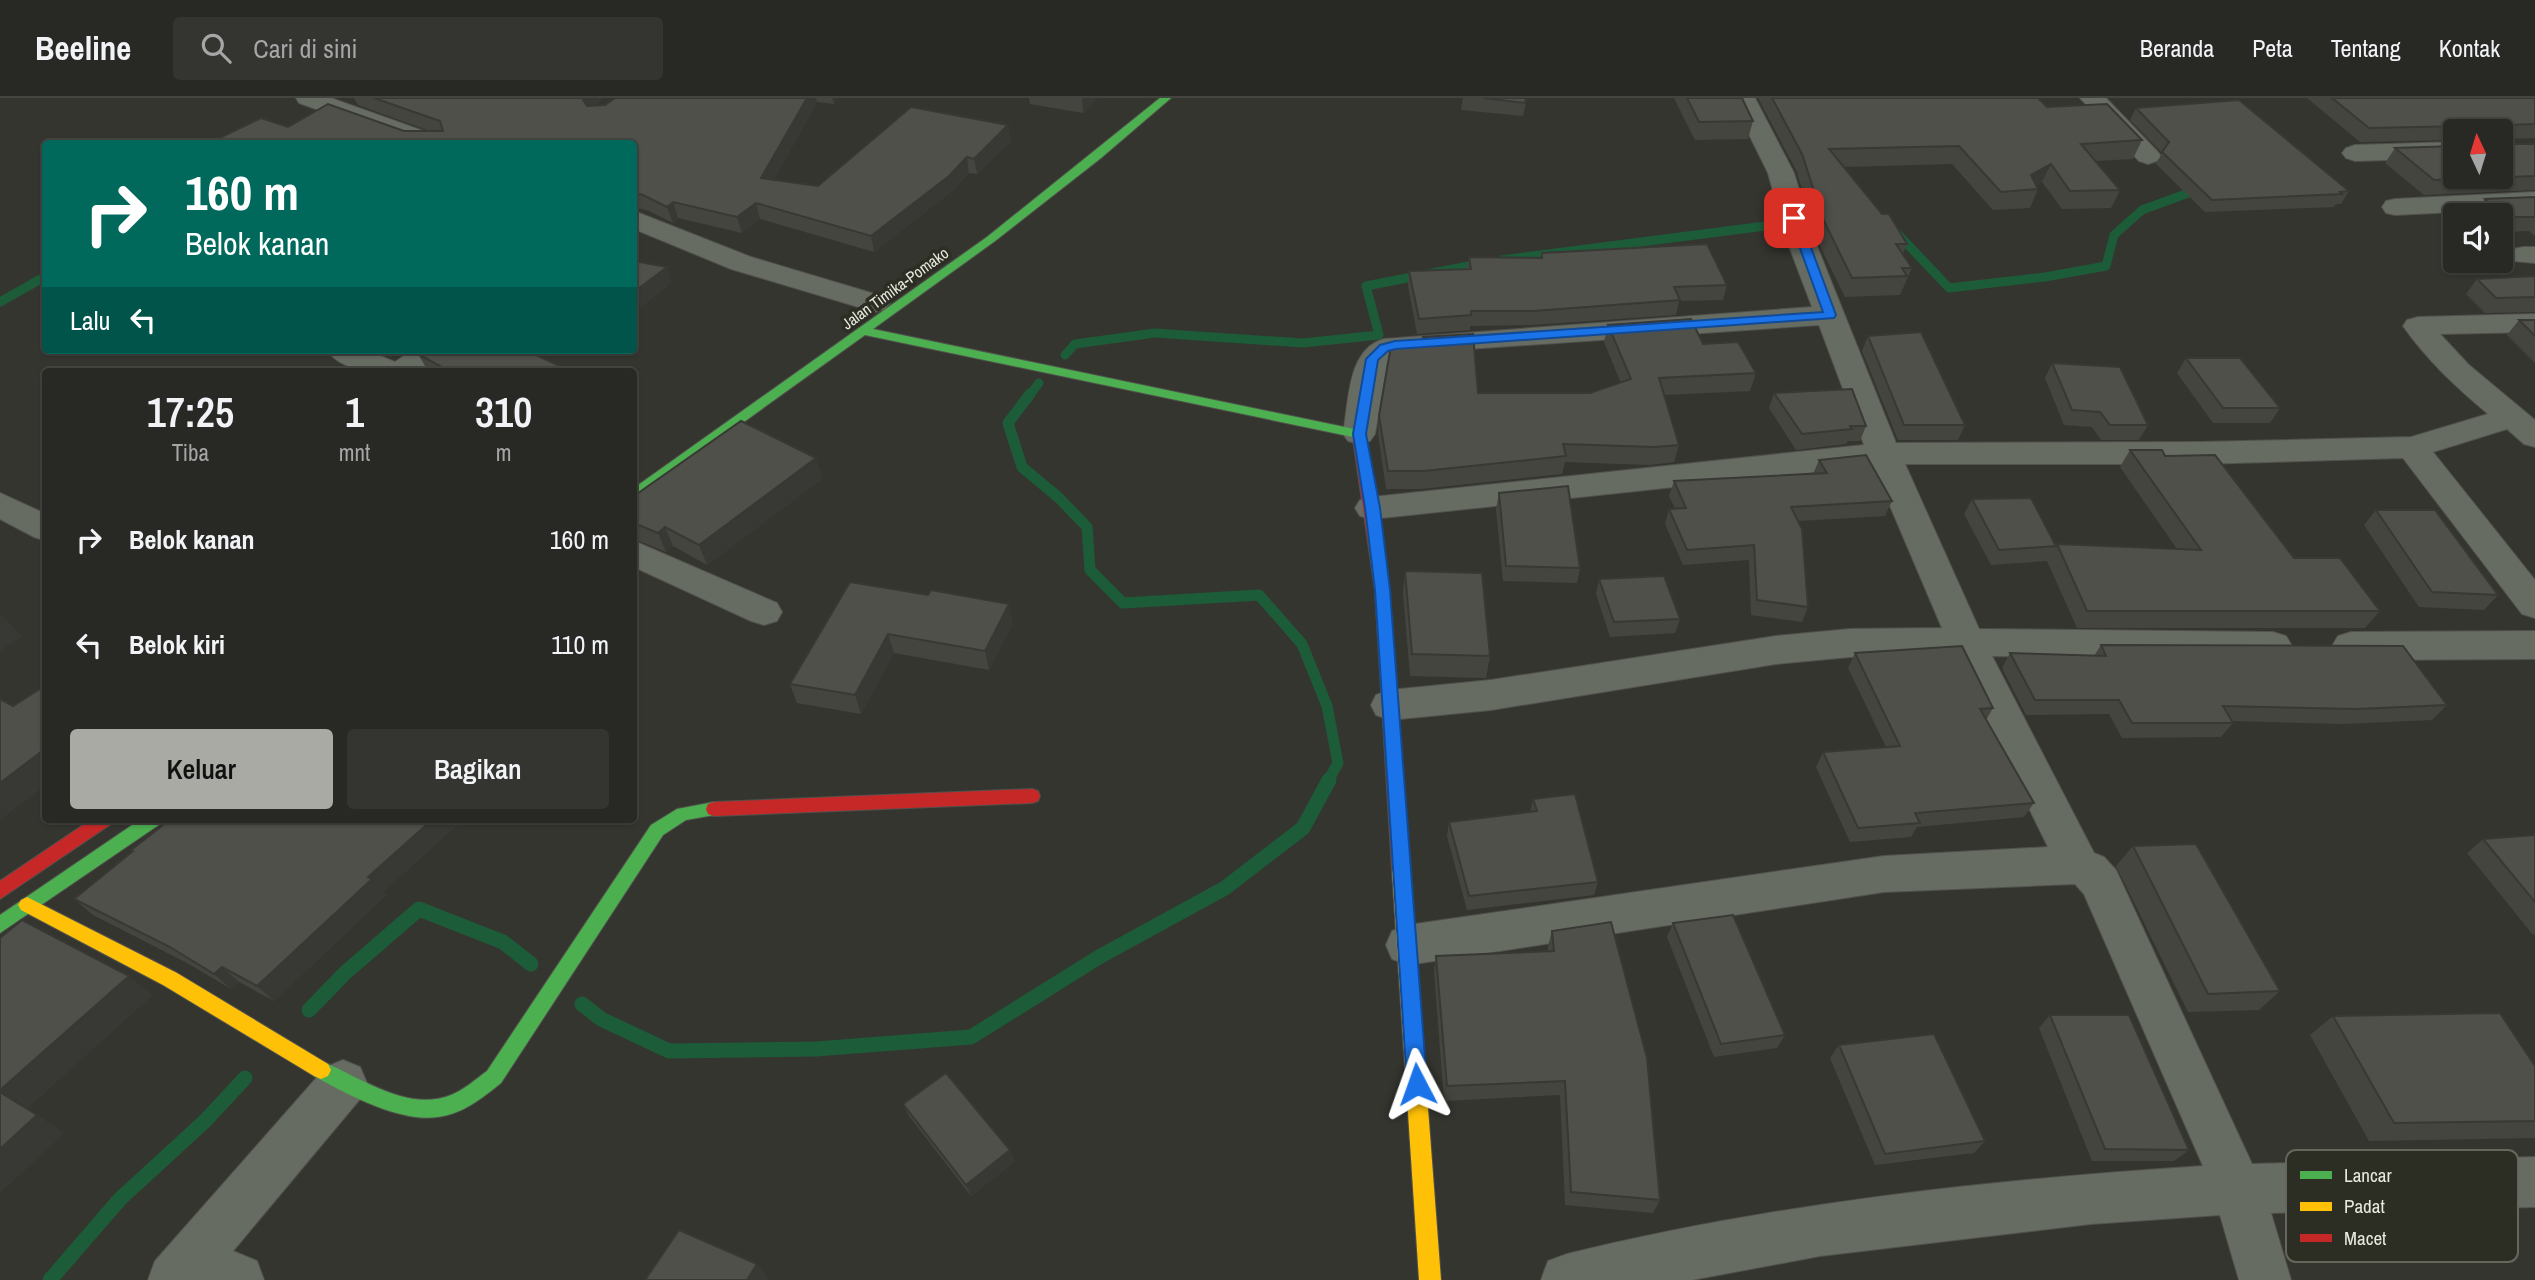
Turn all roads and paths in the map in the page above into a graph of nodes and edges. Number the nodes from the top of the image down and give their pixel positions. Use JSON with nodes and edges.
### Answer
{"nodes":[{"id":1,"x":309,"y":98,"type":"edge"},
{"id":2,"x":1166,"y":98,"type":"edge"},
{"id":3,"x":1743,"y":98,"type":"edge"},
{"id":4,"x":2092,"y":98,"type":"edge"},
{"id":5,"x":427,"y":140,"type":"edge"},
{"id":6,"x":2443,"y":150,"type":"edge"},
{"id":7,"x":2356,"y":153,"type":"dead end"},
{"id":8,"x":2148,"y":156,"type":"dead end"},
{"id":9,"x":1064,"y":161,"type":"dead end"},
{"id":10,"x":2535,"y":201,"type":"edge"},
{"id":11,"x":2395,"y":206,"type":"dead end"},
{"id":12,"x":637,"y":220,"type":"edge"},
{"id":13,"x":864,"y":311,"type":"joint"},
{"id":14,"x":1830,"y":315,"type":"junction"},
{"id":15,"x":2535,"y":323,"type":"edge"},
{"id":16,"x":865,"y":331,"type":"junction"},
{"id":17,"x":351,"y":354,"type":"edge"},
{"id":18,"x":426,"y":354,"type":"edge"},
{"id":19,"x":382,"y":368,"type":"edge"},
{"id":20,"x":407,"y":368,"type":"edge"},
{"id":21,"x":2524,"y":427,"type":"edge"},
{"id":22,"x":1359,"y":434,"type":"junction"},
{"id":23,"x":2412,"y":447,"type":"junction"},
{"id":24,"x":1884,"y":454,"type":"junction"},
{"id":25,"x":637,"y":492,"type":"edge"},
{"id":26,"x":0,"y":504,"type":"edge"},
{"id":27,"x":1373,"y":508,"type":"junction"},
{"id":28,"x":42,"y":527,"type":"edge"},
{"id":29,"x":637,"y":554,"type":"edge"},
{"id":30,"x":2535,"y":605,"type":"edge"},
{"id":31,"x":764,"y":612,"type":"dead end"},
{"id":32,"x":1966,"y":642,"type":"junction"},
{"id":33,"x":2535,"y":645,"type":"edge"},
{"id":34,"x":1390,"y":705,"type":"junction"},
{"id":35,"x":1032,"y":796,"type":"dead end"},
{"id":36,"x":99,"y":823,"type":"edge"},
{"id":37,"x":148,"y":823,"type":"edge"},
{"id":38,"x":2078,"y":866,"type":"junction"},
{"id":39,"x":0,"y":891,"type":"edge"},
{"id":40,"x":27,"y":905,"type":"junction"},
{"id":41,"x":0,"y":925,"type":"edge"},
{"id":42,"x":1408,"y":945,"type":"junction"},
{"id":43,"x":343,"y":1083,"type":"junction"},
{"id":44,"x":2286,"y":1188,"type":"edge"},
{"id":45,"x":2238,"y":1189,"type":"junction"},
{"id":46,"x":202,"y":1273,"type":"edge"},
{"id":47,"x":1430,"y":1280,"type":"edge"},
{"id":48,"x":1567,"y":1280,"type":"edge"},
{"id":49,"x":2265,"y":1280,"type":"edge"}],
"edges":[{"from":1,"to":5,"type":"street"},
{"from":2,"to":16,"type":"main road","name":"Jalan Timika-Pomako"},
{"from":3,"to":14,"type":"street"},
{"from":4,"to":8,"type":"street"},
{"from":6,"to":7,"type":"street"},
{"from":9,"to":13,"type":"main road","name":"Jalan Timika-Pomako"},
{"from":10,"to":11,"type":"street"},
{"from":12,"to":13,"type":"street"},
{"from":14,"to":22,"type":"street"},
{"from":14,"to":24,"type":"street"},
{"from":15,"to":21,"type":"street"},
{"from":16,"to":22,"type":"main road"},
{"from":16,"to":25,"type":"main road","name":"Jalan Timika-Pomako"},
{"from":17,"to":19,"type":"street"},
{"from":18,"to":20,"type":"street"},
{"from":21,"to":23,"type":"street"},
{"from":22,"to":27,"type":"main road"},
{"from":23,"to":24,"type":"street"},
{"from":23,"to":30,"type":"street"},
{"from":24,"to":27,"type":"street"},
{"from":24,"to":32,"type":"street"},
{"from":26,"to":28,"type":"street"},
{"from":27,"to":34,"type":"main road"},
{"from":29,"to":31,"type":"street"},
{"from":32,"to":33,"type":"street"},
{"from":32,"to":34,"type":"street"},
{"from":32,"to":38,"type":"street"},
{"from":34,"to":42,"type":"main road"},
{"from":35,"to":43,"type":"main road"},
{"from":36,"to":39,"type":"main road"},
{"from":37,"to":40,"type":"main road"},
{"from":38,"to":42,"type":"street"},
{"from":38,"to":45,"type":"street"},
{"from":40,"to":41,"type":"main road"},
{"from":40,"to":43,"type":"main road"},
{"from":42,"to":47,"type":"main road"},
{"from":43,"to":46,"type":"street"},
{"from":44,"to":45,"type":"street"},
{"from":45,"to":48,"type":"street"},
{"from":45,"to":49,"type":"street"}]}
